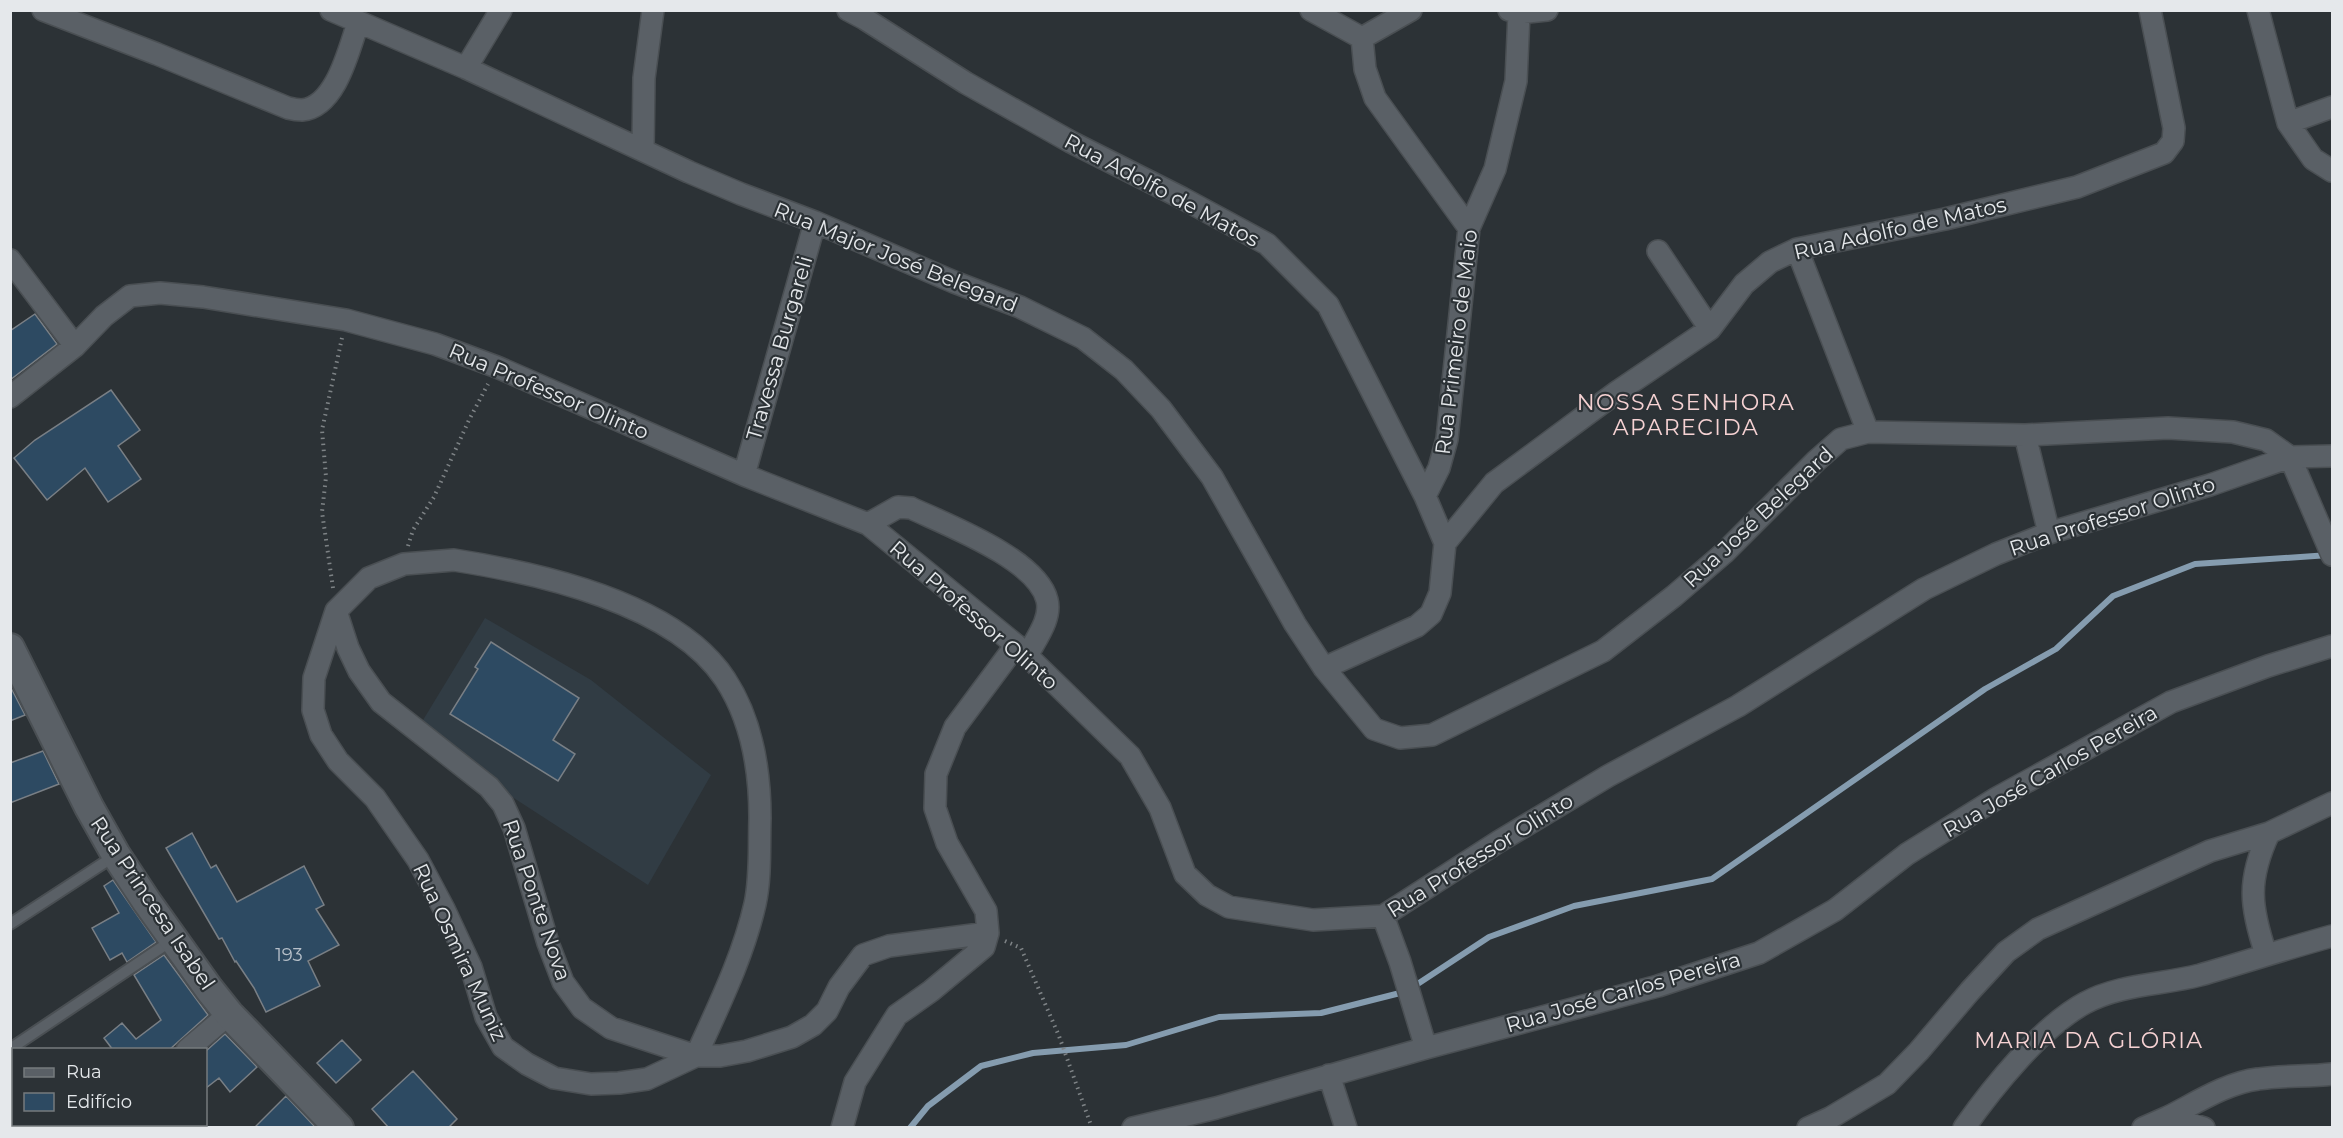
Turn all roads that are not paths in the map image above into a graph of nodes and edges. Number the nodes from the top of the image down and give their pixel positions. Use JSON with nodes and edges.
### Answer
{"nodes":[{"id":1,"x":43,"y":10,"type":"edge"},
{"id":2,"x":331,"y":10,"type":"edge"},
{"id":3,"x":501,"y":10,"type":"edge"},
{"id":4,"x":653,"y":10,"type":"edge"},
{"id":5,"x":1311,"y":10,"type":"edge"},
{"id":6,"x":1411,"y":10,"type":"edge"},
{"id":7,"x":1547,"y":10,"type":"edge"},
{"id":8,"x":2150,"y":10,"type":"edge"},
{"id":9,"x":2258,"y":10,"type":"edge"},
{"id":10,"x":1514,"y":12,"type":"edge"},
{"id":11,"x":861,"y":13,"type":"edge"},
{"id":12,"x":358,"y":23,"type":"junction"},
{"id":13,"x":1362,"y":38,"type":"junction"},
{"id":14,"x":466,"y":68,"type":"junction"},
{"id":15,"x":2332,"y":107,"type":"edge"},
{"id":16,"x":2288,"y":123,"type":"junction"},
{"id":17,"x":643,"y":150,"type":"junction"},
{"id":18,"x":2332,"y":171,"type":"edge"},
{"id":19,"x":814,"y":222,"type":"junction"},
{"id":20,"x":1469,"y":228,"type":"junction"},
{"id":21,"x":1797,"y":249,"type":"junction"},
{"id":22,"x":1658,"y":251,"type":"dead end"},
{"id":23,"x":10,"y":260,"type":"edge"},
{"id":24,"x":1710,"y":329,"type":"junction"},
{"id":25,"x":75,"y":346,"type":"junction"},
{"id":26,"x":10,"y":397,"type":"edge"},
{"id":27,"x":1868,"y":432,"type":"junction"},
{"id":28,"x":2025,"y":435,"type":"junction"},
{"id":29,"x":2332,"y":456,"type":"edge"},
{"id":30,"x":2290,"y":457,"type":"junction"},
{"id":31,"x":744,"y":475,"type":"junction"},
{"id":32,"x":1425,"y":496,"type":"junction"},
{"id":33,"x":868,"y":524,"type":"junction"},
{"id":34,"x":2049,"y":533,"type":"junction"},
{"id":35,"x":1445,"y":543,"type":"junction"},
{"id":36,"x":2330,"y":550,"type":"edge"},
{"id":37,"x":336,"y":611,"type":"junction"},
{"id":38,"x":2332,"y":646,"type":"edge"},
{"id":39,"x":1021,"y":651,"type":"junction"},
{"id":40,"x":14,"y":663,"type":"edge"},
{"id":41,"x":1324,"y":668,"type":"junction"},
{"id":42,"x":2332,"y":803,"type":"edge"},
{"id":43,"x":2269,"y":833,"type":"junction"},
{"id":44,"x":116,"y":855,"type":"junction"},
{"id":45,"x":1383,"y":916,"type":"junction"},
{"id":46,"x":10,"y":924,"type":"edge"},
{"id":47,"x":988,"y":933,"type":"junction"},
{"id":48,"x":2332,"y":936,"type":"edge"},
{"id":49,"x":174,"y":939,"type":"junction"},
{"id":50,"x":2266,"y":954,"type":"junction"},
{"id":51,"x":230,"y":1014,"type":"junction"},
{"id":52,"x":189,"y":1048,"type":"edge"},
{"id":53,"x":1426,"y":1048,"type":"junction"},
{"id":54,"x":10,"y":1049,"type":"edge"},
{"id":55,"x":696,"y":1056,"type":"junction"},
{"id":56,"x":2332,"y":1074,"type":"edge"},
{"id":57,"x":1329,"y":1075,"type":"junction"},
{"id":58,"x":2168,"y":1117,"type":"junction"},
{"id":59,"x":339,"y":1128,"type":"edge"},
{"id":60,"x":842,"y":1128,"type":"edge"},
{"id":61,"x":1133,"y":1128,"type":"edge"},
{"id":62,"x":1346,"y":1128,"type":"edge"},
{"id":63,"x":1808,"y":1128,"type":"edge"},
{"id":64,"x":1964,"y":1128,"type":"edge"},
{"id":65,"x":2143,"y":1128,"type":"edge"},
{"id":66,"x":2204,"y":1128,"type":"edge"}],
"edges":[{"from":1,"to":12,"type":"street"},
{"from":2,"to":12,"type":"street","name":"Rua Major José Belegard"},
{"from":3,"to":14,"type":"street"},
{"from":4,"to":17,"type":"street"},
{"from":5,"to":13,"type":"street"},
{"from":6,"to":13,"type":"street"},
{"from":7,"to":10,"type":"street"},
{"from":8,"to":21,"type":"street","name":"Rua Adolfo de Matos"},
{"from":9,"to":16,"type":"street"},
{"from":10,"to":20,"type":"street","name":"Rua Primeiro de Maio"},
{"from":11,"to":32,"type":"street","name":"Rua Adolfo de Matos"},
{"from":12,"to":14,"type":"street","name":"Rua Major José Belegard"},
{"from":13,"to":20,"type":"street"},
{"from":14,"to":17,"type":"street","name":"Rua Major José Belegard"},
{"from":15,"to":16,"type":"street"},
{"from":16,"to":18,"type":"street"},
{"from":17,"to":19,"type":"street","name":"Rua Major José Belegard"},
{"from":19,"to":31,"type":"street","name":"Travessa Burgareli"},
{"from":19,"to":41,"type":"street","name":"Rua Major José Belegard"},
{"from":20,"to":32,"type":"street","name":"Rua Primeiro de Maio"},
{"from":21,"to":24,"type":"street","name":"Rua Adolfo de Matos"},
{"from":21,"to":27,"type":"street"},
{"from":22,"to":24,"type":"street"},
{"from":23,"to":25,"type":"street"},
{"from":24,"to":35,"type":"street","name":"Rua Adolfo de Matos"},
{"from":25,"to":26,"type":"street","name":"Rua Professor Olinto"},
{"from":25,"to":31,"type":"street","name":"Rua Professor Olinto"},
{"from":27,"to":28,"type":"street","name":"Rua José Belegard"},
{"from":27,"to":41,"type":"street","name":"Rua José Belegard"},
{"from":28,"to":30,"type":"street","name":"Rua José Belegard"},
{"from":28,"to":34,"type":"street"},
{"from":29,"to":30,"type":"street","name":"Rua Professor Olinto"},
{"from":30,"to":34,"type":"street","name":"Rua Professor Olinto"},
{"from":30,"to":36,"type":"street"},
{"from":31,"to":33,"type":"street","name":"Rua Professor Olinto"},
{"from":32,"to":35,"type":"street","name":"Rua Adolfo de Matos"},
{"from":33,"to":39,"type":"street","name":"Rua Professor Olinto"},
{"from":33,"to":39,"type":"street"},
{"from":34,"to":45,"type":"street","name":"Rua Professor Olinto"},
{"from":35,"to":41,"type":"street","name":"Rua Adolfo de Matos"},
{"from":37,"to":55,"type":"street","name":"Rua Ponte Nova"},
{"from":37,"to":55,"type":"street","name":"Rua Osmira Muniz"},
{"from":37,"to":55,"type":"street","name":"Rua Osmira Muniz"},
{"from":38,"to":53,"type":"street","name":"Rua José Carlos Pereira"},
{"from":39,"to":45,"type":"street","name":"Rua Professor Olinto"},
{"from":39,"to":47,"type":"street"},
{"from":40,"to":44,"type":"main road","name":"Rua Princesa Isabel"},
{"from":42,"to":43,"type":"street"},
{"from":43,"to":50,"type":"street"},
{"from":43,"to":63,"type":"street"},
{"from":44,"to":46,"type":"lane"},
{"from":44,"to":49,"type":"main road","name":"Rua Princesa Isabel"},
{"from":45,"to":53,"type":"street"},
{"from":47,"to":55,"type":"street","name":"Rua Ponte Nova"},
{"from":47,"to":60,"type":"street"},
{"from":48,"to":50,"type":"street"},
{"from":49,"to":51,"type":"main road","name":"Rua Princesa Isabel"},
{"from":49,"to":54,"type":"lane"},
{"from":50,"to":64,"type":"street"},
{"from":51,"to":52,"type":"street"},
{"from":51,"to":59,"type":"main road","name":"Rua Princesa Isabel"},
{"from":53,"to":57,"type":"street","name":"Rua José Carlos Pereira"},
{"from":56,"to":58,"type":"street"},
{"from":57,"to":61,"type":"street","name":"Rua José Carlos Pereira"},
{"from":57,"to":62,"type":"street"},
{"from":58,"to":65,"type":"street"},
{"from":58,"to":66,"type":"street"}]}
